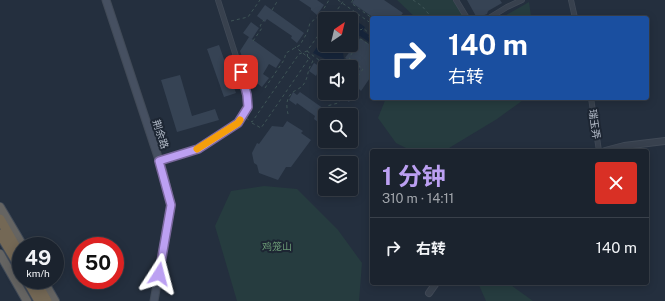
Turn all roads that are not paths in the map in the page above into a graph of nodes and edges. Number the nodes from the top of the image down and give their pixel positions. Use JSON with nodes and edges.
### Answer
{"nodes":[{"id":1,"x":106,"y":0,"type":"edge"},
{"id":2,"x":218,"y":0,"type":"edge"},
{"id":3,"x":456,"y":0,"type":"edge"},
{"id":4,"x":522,"y":0,"type":"edge"},
{"id":5,"x":571,"y":0,"type":"edge"},
{"id":6,"x":466,"y":16,"type":"edge"},
{"id":7,"x":492,"y":16,"type":"edge"},
{"id":8,"x":575,"y":16,"type":"edge"},
{"id":9,"x":591,"y":100,"type":"edge"},
{"id":10,"x":665,"y":141,"type":"edge"},
{"id":11,"x":598,"y":149,"type":"edge"},
{"id":12,"x":613,"y":149,"type":"edge"},
{"id":13,"x":159,"y":161,"type":"junction"},
{"id":14,"x":0,"y":207,"type":"edge"},
{"id":15,"x":0,"y":220,"type":"edge"},
{"id":16,"x":0,"y":234,"type":"edge"},
{"id":17,"x":18,"y":237,"type":"edge"},
{"id":18,"x":12,"y":241,"type":"edge"},
{"id":19,"x":0,"y":254,"type":"edge"},
{"id":20,"x":12,"y":254,"type":"edge"},
{"id":21,"x":435,"y":285,"type":"edge"},
{"id":22,"x":33,"y":289,"type":"edge"},
{"id":23,"x":40,"y":289,"type":"edge"},
{"id":24,"x":48,"y":289,"type":"edge"},
{"id":25,"x":429,"y":293,"type":"dead end"},
{"id":26,"x":27,"y":301,"type":"edge"},
{"id":27,"x":39,"y":301,"type":"edge"},
{"id":28,"x":47,"y":301,"type":"edge"},
{"id":29,"x":55,"y":301,"type":"edge"},
{"id":30,"x":154,"y":301,"type":"edge"}],
"edges":[{"from":1,"to":13,"type":"main road","name":"荆余路"},
{"from":2,"to":13,"type":"street"},
{"from":3,"to":6,"type":"street"},
{"from":4,"to":7,"type":"street"},
{"from":5,"to":8,"type":"street"},
{"from":9,"to":11,"type":"street","name":"瑞玉弄"},
{"from":10,"to":12,"type":"street"},
{"from":13,"to":30,"type":"main road","name":"荆余路"},
{"from":14,"to":17,"type":"highway"},
{"from":15,"to":18,"type":"highway"},
{"from":16,"to":20,"type":"highway"},
{"from":19,"to":26,"type":"highway"},
{"from":21,"to":25,"type":"street"},
{"from":22,"to":27,"type":"highway"},
{"from":23,"to":28,"type":"highway"},
{"from":24,"to":29,"type":"highway"}]}
